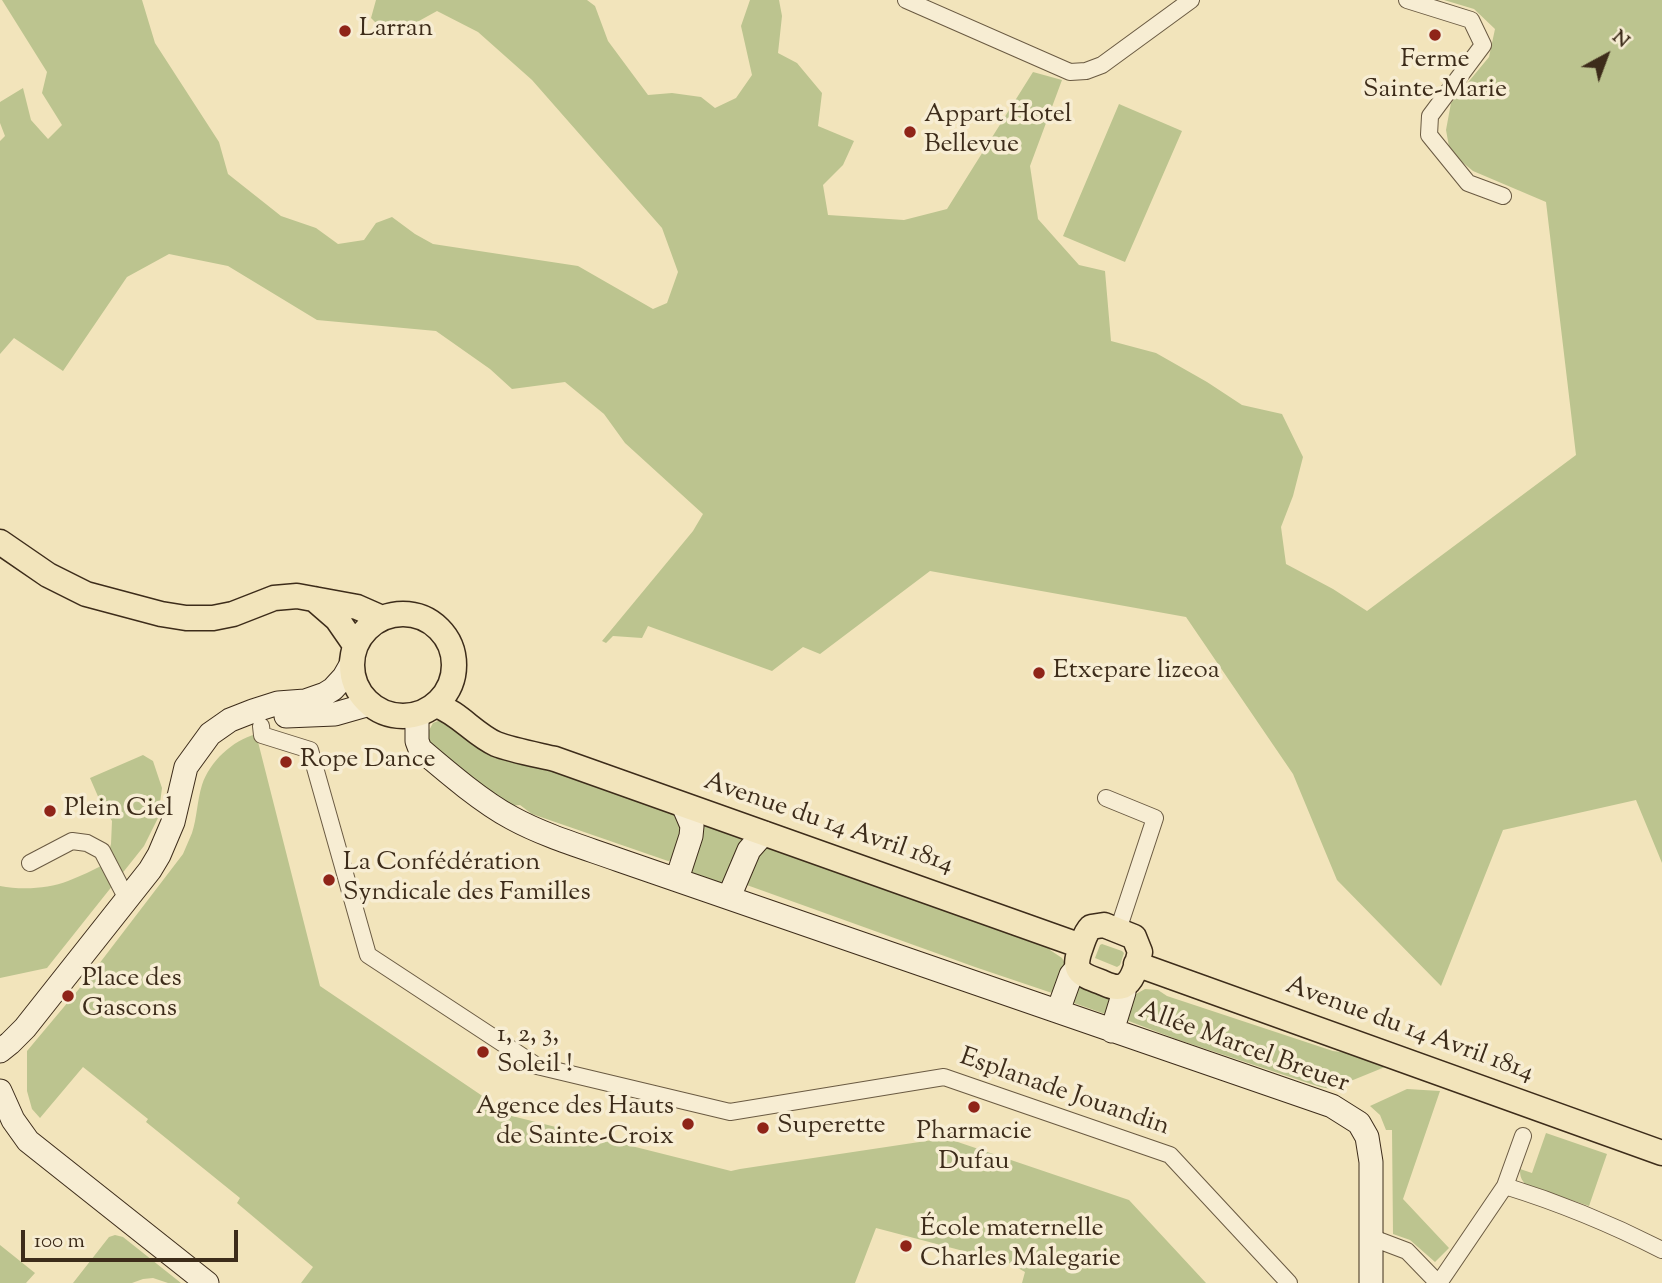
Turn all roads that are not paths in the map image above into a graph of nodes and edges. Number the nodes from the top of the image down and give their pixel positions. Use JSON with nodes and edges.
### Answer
{"nodes":[{"id":1,"x":906,"y":0,"type":"edge"},
{"id":2,"x":1191,"y":0,"type":"edge"},
{"id":3,"x":1407,"y":0,"type":"edge"},
{"id":4,"x":1503,"y":196,"type":"dead end"},
{"id":5,"x":0,"y":542,"type":"edge"},
{"id":6,"x":314,"y":598,"type":"junction"},
{"id":7,"x":382,"y":618,"type":"junction"},
{"id":8,"x":353,"y":654,"type":"junction"},
{"id":9,"x":454,"y":662,"type":"junction"},
{"id":10,"x":370,"y":704,"type":"junction"},
{"id":11,"x":427,"y":709,"type":"junction"},
{"id":12,"x":260,"y":718,"type":"junction"},
{"id":13,"x":555,"y":759,"type":"junction"},
{"id":14,"x":1106,"y":798,"type":"dead end"},
{"id":15,"x":683,"y":805,"type":"junction"},
{"id":16,"x":764,"y":833,"type":"junction"},
{"id":17,"x":30,"y":863,"type":"dead end"},
{"id":18,"x":677,"y":879,"type":"junction"},
{"id":19,"x":729,"y":897,"type":"junction"},
{"id":20,"x":127,"y":899,"type":"junction"},
{"id":21,"x":1118,"y":930,"type":"junction"},
{"id":22,"x":1079,"y":957,"type":"junction"},
{"id":23,"x":1136,"y":964,"type":"junction"},
{"id":24,"x":1123,"y":986,"type":"junction"},
{"id":25,"x":1058,"y":1012,"type":"junction"},
{"id":26,"x":1112,"y":1031,"type":"junction"},
{"id":27,"x":0,"y":1051,"type":"edge"},
{"id":28,"x":0,"y":1091,"type":"edge"},
{"id":29,"x":1523,"y":1136,"type":"dead end"},
{"id":30,"x":1662,"y":1153,"type":"edge"},
{"id":31,"x":1505,"y":1186,"type":"junction"},
{"id":32,"x":1370,"y":1237,"type":"junction"},
{"id":33,"x":1662,"y":1250,"type":"edge"},
{"id":34,"x":207,"y":1283,"type":"edge"},
{"id":35,"x":1289,"y":1283,"type":"edge"},
{"id":36,"x":1371,"y":1283,"type":"edge"},
{"id":37,"x":1438,"y":1283,"type":"edge"}],
"edges":[{"from":1,"to":2,"type":"street"},
{"from":3,"to":4,"type":"street"},
{"from":5,"to":6,"type":"main road"},
{"from":6,"to":7,"type":"main road"},
{"from":6,"to":8,"type":"main road"},
{"from":7,"to":8,"type":"main road"},
{"from":7,"to":9,"type":"main road"},
{"from":8,"to":10,"type":"main road"},
{"from":8,"to":12,"type":"street"},
{"from":9,"to":11,"type":"main road"},
{"from":9,"to":13,"type":"main road","name":"Avenue du 14 Avril 1814"},
{"from":10,"to":11,"type":"main road"},
{"from":10,"to":12,"type":"street"},
{"from":11,"to":13,"type":"main road","name":"Avenue du 14 Avril 1814"},
{"from":11,"to":18,"type":"street","name":"Allée Marcel Breuer"},
{"from":12,"to":20,"type":"street"},
{"from":12,"to":35,"type":"street","name":"Esplanade Jouandin"},
{"from":13,"to":15,"type":"main road","name":"Avenue du 14 Avril 1814"},
{"from":14,"to":21,"type":"street"},
{"from":15,"to":16,"type":"main road","name":"Avenue du 14 Avril 1814"},
{"from":15,"to":18,"type":"street"},
{"from":16,"to":19,"type":"street"},
{"from":16,"to":22,"type":"main road","name":"Avenue du 14 Avril 1814"},
{"from":17,"to":20,"type":"street"},
{"from":18,"to":19,"type":"street","name":"Allée Marcel Breuer"},
{"from":19,"to":25,"type":"street","name":"Allée Marcel Breuer"},
{"from":20,"to":27,"type":"street"},
{"from":21,"to":22,"type":"main road"},
{"from":21,"to":23,"type":"main road"},
{"from":22,"to":24,"type":"main road","name":"Avenue du 14 Avril 1814"},
{"from":22,"to":25,"type":"street"},
{"from":23,"to":24,"type":"main road"},
{"from":23,"to":30,"type":"main road","name":"Avenue du 14 Avril 1814"},
{"from":24,"to":26,"type":"street","name":"Allée Marcel Breuer"},
{"from":25,"to":26,"type":"street","name":"Allée Marcel Breuer"},
{"from":26,"to":32,"type":"street","name":"Allée Marcel Breuer"},
{"from":28,"to":34,"type":"street"},
{"from":29,"to":31,"type":"street"},
{"from":31,"to":33,"type":"street"},
{"from":31,"to":37,"type":"street"},
{"from":32,"to":36,"type":"street","name":"Allée Marcel Breuer"},
{"from":32,"to":37,"type":"street"}]}
